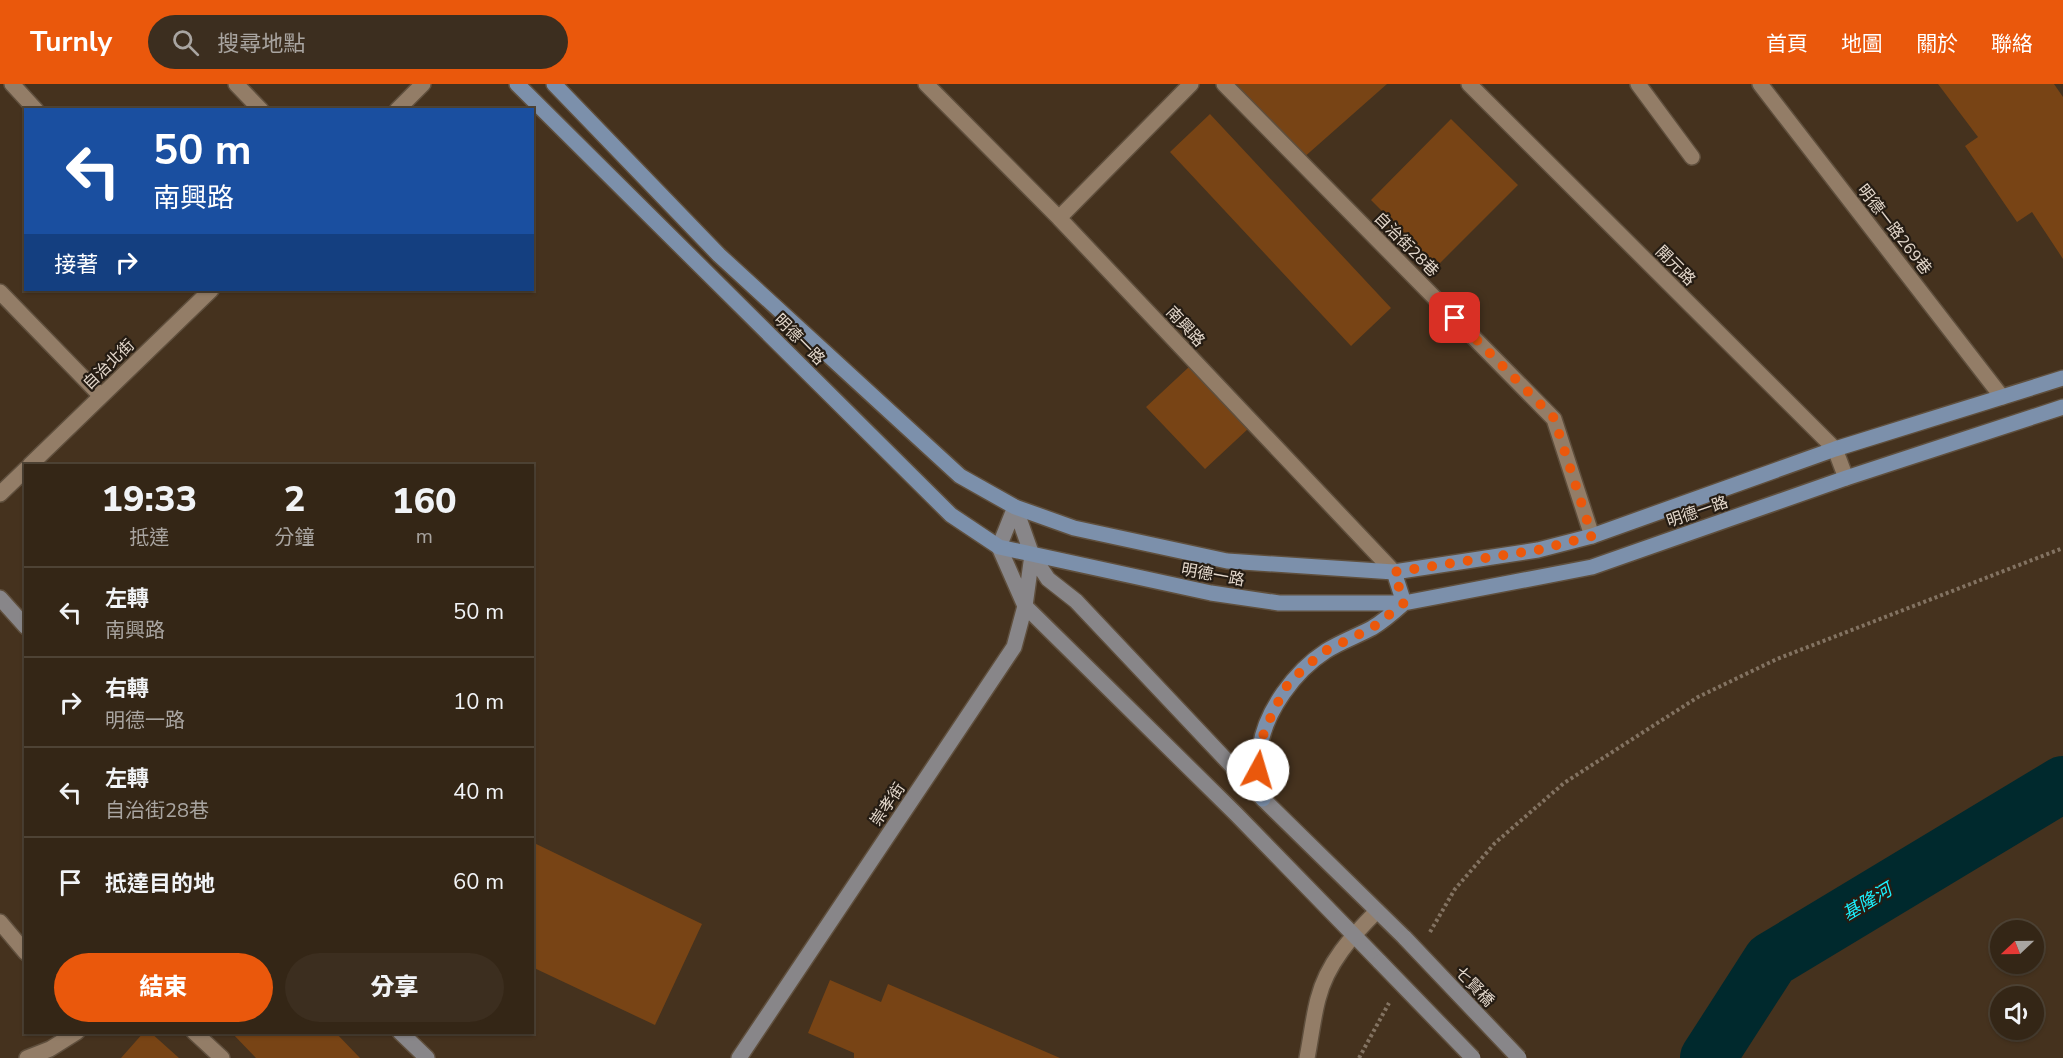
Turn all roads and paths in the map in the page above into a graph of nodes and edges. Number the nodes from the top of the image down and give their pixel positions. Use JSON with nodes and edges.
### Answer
{"nodes":[{"id":1,"x":12,"y":84,"type":"edge"},
{"id":2,"x":236,"y":84,"type":"edge"},
{"id":3,"x":423,"y":84,"type":"edge"},
{"id":4,"x":518,"y":84,"type":"edge"},
{"id":5,"x":554,"y":84,"type":"edge"},
{"id":6,"x":926,"y":84,"type":"edge"},
{"id":7,"x":1191,"y":84,"type":"edge"},
{"id":8,"x":1224,"y":84,"type":"edge"},
{"id":9,"x":1469,"y":84,"type":"edge"},
{"id":10,"x":1638,"y":84,"type":"edge"},
{"id":11,"x":1760,"y":84,"type":"edge"},
{"id":12,"x":34,"y":108,"type":"edge"},
{"id":13,"x":259,"y":108,"type":"edge"},
{"id":14,"x":399,"y":108,"type":"edge"},
{"id":15,"x":1692,"y":157,"type":"dead end"},
{"id":16,"x":1059,"y":218,"type":"junction"},
{"id":17,"x":206,"y":291,"type":"edge"},
{"id":18,"x":0,"y":292,"type":"edge"},
{"id":19,"x":2063,"y":378,"type":"edge"},
{"id":20,"x":101,"y":396,"type":"junction"},
{"id":21,"x":2002,"y":397,"type":"junction"},
{"id":22,"x":2063,"y":407,"type":"edge"},
{"id":23,"x":1835,"y":449,"type":"junction"},
{"id":24,"x":31,"y":464,"type":"edge"},
{"id":25,"x":24,"y":471,"type":"edge"},
{"id":26,"x":1846,"y":478,"type":"junction"},
{"id":27,"x":0,"y":494,"type":"edge"},
{"id":28,"x":1015,"y":507,"type":"junction"},
{"id":29,"x":1592,"y":536,"type":"junction"},
{"id":30,"x":999,"y":547,"type":"junction"},
{"id":31,"x":2063,"y":548,"type":"edge"},
{"id":32,"x":1032,"y":555,"type":"junction"},
{"id":33,"x":1394,"y":572,"type":"junction"},
{"id":34,"x":0,"y":598,"type":"edge"},
{"id":35,"x":1404,"y":603,"type":"junction"},
{"id":36,"x":1025,"y":606,"type":"junction"},
{"id":37,"x":24,"y":625,"type":"edge"},
{"id":38,"x":1263,"y":799,"type":"junction"},
{"id":39,"x":1377,"y":911,"type":"junction"},
{"id":40,"x":0,"y":922,"type":"edge"},
{"id":41,"x":1354,"y":935,"type":"junction"},
{"id":42,"x":1425,"y":941,"type":"dead end"},
{"id":43,"x":24,"y":951,"type":"edge"},
{"id":44,"x":1395,"y":993,"type":"dead end"},
{"id":45,"x":75,"y":1034,"type":"edge"},
{"id":46,"x":197,"y":1034,"type":"edge"},
{"id":47,"x":402,"y":1034,"type":"edge"},
{"id":48,"x":52,"y":1054,"type":"edge"},
{"id":49,"x":27,"y":1058,"type":"edge"},
{"id":50,"x":222,"y":1058,"type":"edge"},
{"id":51,"x":427,"y":1058,"type":"edge"},
{"id":52,"x":739,"y":1058,"type":"edge"},
{"id":53,"x":1307,"y":1058,"type":"edge"},
{"id":54,"x":1359,"y":1058,"type":"edge"},
{"id":55,"x":1473,"y":1058,"type":"edge"},
{"id":56,"x":1520,"y":1058,"type":"edge"}],
"edges":[{"from":1,"to":12,"type":"street"},
{"from":2,"to":13,"type":"street"},
{"from":3,"to":14,"type":"street"},
{"from":4,"to":30,"type":"main road","name":"明德一路"},
{"from":5,"to":28,"type":"main road","name":"明德一路"},
{"from":6,"to":16,"type":"street","name":"南興路"},
{"from":7,"to":16,"type":"street"},
{"from":8,"to":29,"type":"street","name":"自治街28巷"},
{"from":9,"to":23,"type":"street","name":"開元路"},
{"from":10,"to":15,"type":"street"},
{"from":11,"to":21,"type":"street","name":"明德一路269巷"},
{"from":16,"to":33,"type":"street","name":"南興路"},
{"from":17,"to":20,"type":"street","name":"自治北街"},
{"from":18,"to":20,"type":"street"},
{"from":19,"to":21,"type":"main road","name":"明德一路"},
{"from":20,"to":24,"type":"street","name":"自治北街"},
{"from":21,"to":23,"type":"main road","name":"明德一路"},
{"from":22,"to":26,"type":"main road","name":"明德一路"},
{"from":23,"to":26,"type":"street","name":"開元路"},
{"from":23,"to":29,"type":"main road","name":"明德一路"},
{"from":25,"to":27,"type":"street"},
{"from":26,"to":35,"type":"main road","name":"明德一路"},
{"from":28,"to":30,"type":"street"},
{"from":28,"to":32,"type":"street"},
{"from":28,"to":33,"type":"main road","name":"明德一路"},
{"from":29,"to":33,"type":"main road","name":"明德一路"},
{"from":30,"to":32,"type":"main road","name":"明德一路"},
{"from":30,"to":36,"type":"street"},
{"from":31,"to":42,"type":"path"},
{"from":32,"to":35,"type":"main road","name":"明德一路"},
{"from":32,"to":36,"type":"street","name":"崇孝街"},
{"from":32,"to":38,"type":"street","name":"七賢橋"},
{"from":33,"to":35,"type":"main road","name":"南興路"},
{"from":34,"to":37,"type":"street"},
{"from":35,"to":38,"type":"main road"},
{"from":36,"to":41,"type":"street"},
{"from":36,"to":52,"type":"street","name":"崇孝街"},
{"from":38,"to":39,"type":"street","name":"七賢橋"},
{"from":39,"to":41,"type":"street"},
{"from":39,"to":56,"type":"street","name":"七賢橋","bridge":true},
{"from":40,"to":43,"type":"street"},
{"from":41,"to":53,"type":"street"},
{"from":41,"to":55,"type":"street","bridge":true},
{"from":44,"to":54,"type":"path"},
{"from":45,"to":48,"type":"street"},
{"from":46,"to":50,"type":"street"},
{"from":47,"to":51,"type":"street"},
{"from":48,"to":49,"type":"street"}]}
